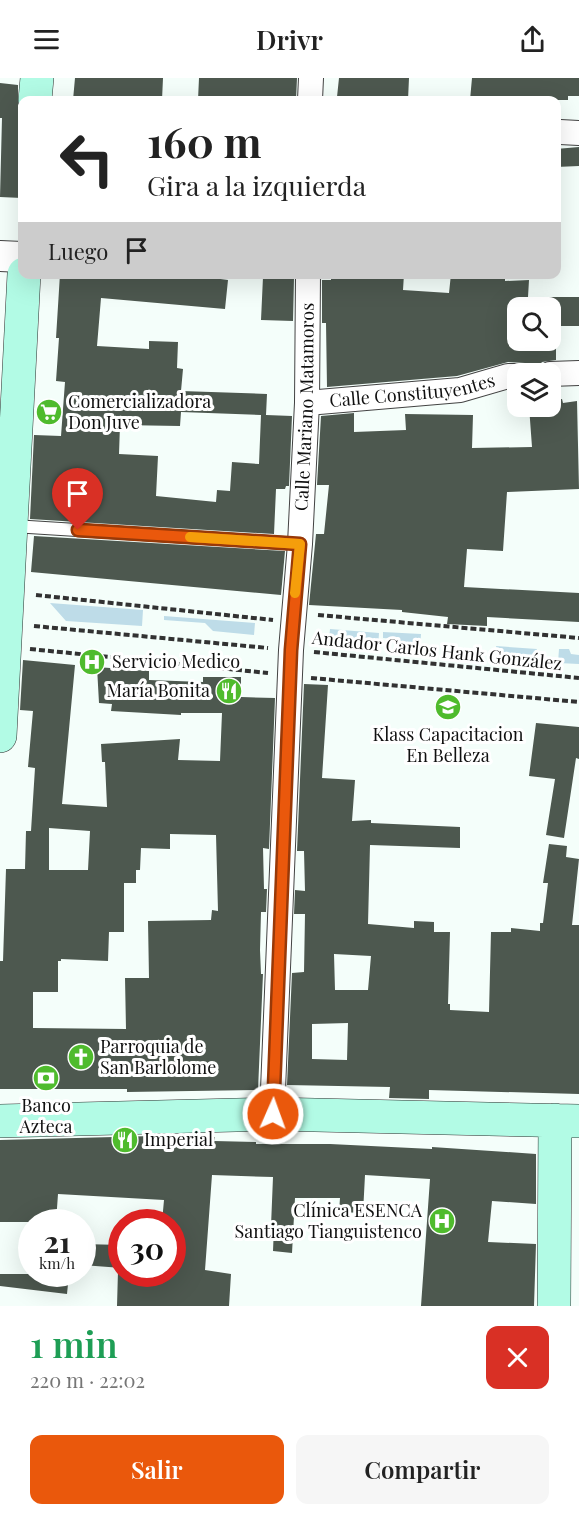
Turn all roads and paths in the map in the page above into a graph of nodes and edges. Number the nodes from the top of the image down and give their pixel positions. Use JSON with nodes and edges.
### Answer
{"nodes":[{"id":1,"x":36,"y":78,"type":"edge"},
{"id":2,"x":311,"y":78,"type":"edge"},
{"id":3,"x":35,"y":96,"type":"edge"},
{"id":4,"x":310,"y":96,"type":"edge"},
{"id":5,"x":0,"y":256,"type":"edge"},
{"id":6,"x":18,"y":256,"type":"edge"},
{"id":7,"x":24,"y":279,"type":"edge"},
{"id":8,"x":308,"y":279,"type":"edge"},
{"id":9,"x":579,"y":373,"type":"edge"},
{"id":10,"x":561,"y":374,"type":"edge"},
{"id":11,"x":507,"y":376,"type":"edge"},
{"id":12,"x":307,"y":403,"type":"junction"},
{"id":13,"x":12,"y":526,"type":"junction"},
{"id":14,"x":300,"y":544,"type":"junction"},
{"id":15,"x":293,"y":617,"type":"junction"},
{"id":16,"x":6,"y":621,"type":"junction"},
{"id":17,"x":579,"y":638,"type":"edge"},
{"id":18,"x":291,"y":650,"type":"junction"},
{"id":19,"x":290,"y":676,"type":"junction"},
{"id":20,"x":579,"y":678,"type":"edge"},
{"id":21,"x":579,"y":702,"type":"edge"},
{"id":22,"x":0,"y":736,"type":"edge"},
{"id":23,"x":273,"y":1114,"type":"junction"},
{"id":24,"x":567,"y":1120,"type":"edge"},
{"id":25,"x":0,"y":1122,"type":"edge"},
{"id":26,"x":554,"y":1306,"type":"edge"}],
"edges":[{"from":1,"to":3,"type":"main road"},
{"from":2,"to":4,"type":"street"},
{"from":5,"to":6,"type":"street"},
{"from":7,"to":13,"type":"main road"},
{"from":8,"to":12,"type":"street","name":"Calle Mariano Matamoros"},
{"from":9,"to":10,"type":"street"},
{"from":11,"to":12,"type":"street","name":"Calle Constituyentes"},
{"from":12,"to":14,"type":"street","name":"Calle Mariano Matamoros"},
{"from":13,"to":14,"type":"lane"},
{"from":13,"to":16,"type":"main road"},
{"from":14,"to":15,"type":"street","name":"Calle Mariano Matamoros"},
{"from":15,"to":16,"type":"path","name":"Andador Carlos Hank González"},
{"from":15,"to":17,"type":"path","name":"Andador Carlos Hank González"},
{"from":15,"to":18,"type":"street","name":"Calle Mariano Matamoros"},
{"from":16,"to":18,"type":"path","name":"Andador Carlos Hank González"},
{"from":16,"to":19,"type":"path"},
{"from":16,"to":22,"type":"main road"},
{"from":18,"to":19,"type":"street","name":"Calle Mariano Matamoros"},
{"from":18,"to":20,"type":"path","name":"Andador Carlos Hank González"},
{"from":19,"to":21,"type":"path"},
{"from":19,"to":23,"type":"street","name":"Calle Mariano Matamoros"},
{"from":23,"to":24,"type":"main road"},
{"from":23,"to":25,"type":"main road"},
{"from":24,"to":26,"type":"main road"}]}
